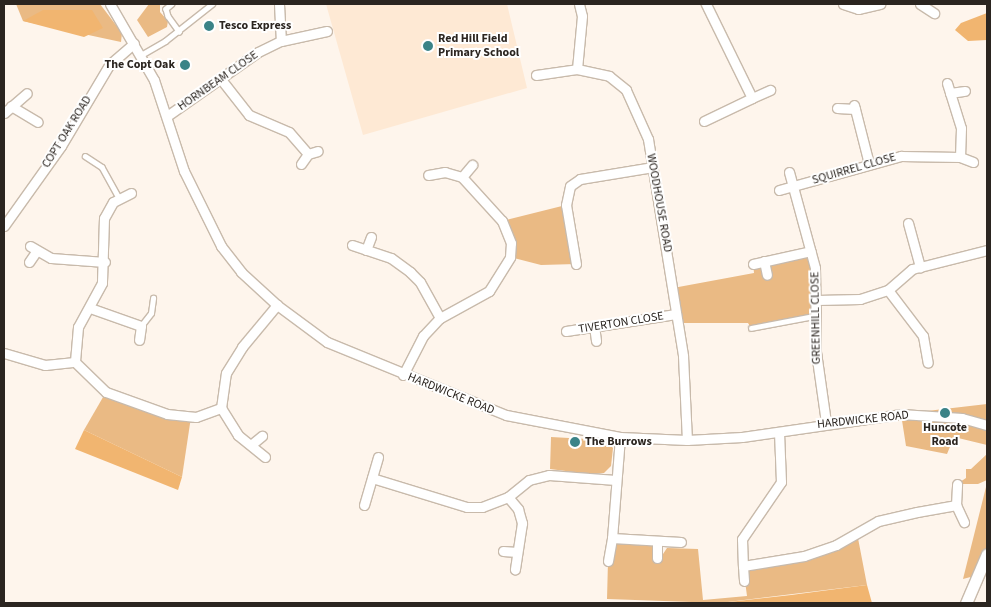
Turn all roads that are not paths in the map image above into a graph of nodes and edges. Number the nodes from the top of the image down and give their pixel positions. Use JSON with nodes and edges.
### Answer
{"nodes":[{"id":1,"x":110,"y":4,"type":"edge"},
{"id":2,"x":172,"y":4,"type":"edge"},
{"id":3,"x":212,"y":4,"type":"edge"},
{"id":4,"x":279,"y":4,"type":"edge"},
{"id":5,"x":579,"y":4,"type":"edge"},
{"id":6,"x":706,"y":4,"type":"edge"},
{"id":7,"x":843,"y":4,"type":"edge"},
{"id":8,"x":880,"y":4,"type":"edge"},
{"id":9,"x":920,"y":4,"type":"edge"},
{"id":10,"x":934,"y":13,"type":"dead end"},
{"id":11,"x":179,"y":30,"type":"junction"},
{"id":12,"x":327,"y":31,"type":"dead end"},
{"id":13,"x":134,"y":42,"type":"junction"},
{"id":14,"x":281,"y":42,"type":"junction"},
{"id":15,"x":141,"y":55,"type":"junction"},
{"id":16,"x":577,"y":69,"type":"junction"},
{"id":17,"x":536,"y":75,"type":"dead end"},
{"id":18,"x":220,"y":78,"type":"junction"},
{"id":19,"x":947,"y":83,"type":"dead end"},
{"id":20,"x":770,"y":90,"type":"dead end"},
{"id":21,"x":965,"y":91,"type":"dead end"},
{"id":22,"x":27,"y":92,"type":"dead end"},
{"id":23,"x":950,"y":93,"type":"junction"},
{"id":24,"x":752,"y":98,"type":"junction"},
{"id":25,"x":11,"y":106,"type":"junction"},
{"id":26,"x":837,"y":108,"type":"dead end"},
{"id":27,"x":4,"y":113,"type":"edge"},
{"id":28,"x":168,"y":116,"type":"junction"},
{"id":29,"x":38,"y":122,"type":"dead end"},
{"id":30,"x":704,"y":122,"type":"dead end"},
{"id":31,"x":306,"y":151,"type":"junction"},
{"id":32,"x":318,"y":151,"type":"dead end"},
{"id":33,"x":84,"y":156,"type":"dead end"},
{"id":34,"x":960,"y":157,"type":"junction"},
{"id":35,"x":973,"y":162,"type":"dead end"},
{"id":36,"x":300,"y":164,"type":"dead end"},
{"id":37,"x":869,"y":164,"type":"junction"},
{"id":38,"x":472,"y":165,"type":"dead end"},
{"id":39,"x":653,"y":167,"type":"junction"},
{"id":40,"x":789,"y":172,"type":"dead end"},
{"id":41,"x":428,"y":175,"type":"dead end"},
{"id":42,"x":462,"y":177,"type":"junction"},
{"id":43,"x":793,"y":186,"type":"junction"},
{"id":44,"x":779,"y":190,"type":"dead end"},
{"id":45,"x":130,"y":193,"type":"dead end"},
{"id":46,"x":120,"y":198,"type":"junction"},
{"id":47,"x":908,"y":222,"type":"dead end"},
{"id":48,"x":4,"y":226,"type":"edge"},
{"id":49,"x":371,"y":237,"type":"dead end"},
{"id":50,"x":352,"y":245,"type":"dead end"},
{"id":51,"x":366,"y":250,"type":"junction"},
{"id":52,"x":987,"y":250,"type":"edge"},
{"id":53,"x":811,"y":251,"type":"junction"},
{"id":54,"x":764,"y":261,"type":"junction"},
{"id":55,"x":29,"y":262,"type":"dead end"},
{"id":56,"x":105,"y":262,"type":"junction"},
{"id":57,"x":576,"y":264,"type":"dead end"},
{"id":58,"x":753,"y":264,"type":"dead end"},
{"id":59,"x":920,"y":267,"type":"junction"},
{"id":60,"x":767,"y":275,"type":"dead end"},
{"id":61,"x":888,"y":290,"type":"junction"},
{"id":62,"x":153,"y":298,"type":"dead end"},
{"id":63,"x":817,"y":300,"type":"junction"},
{"id":64,"x":278,"y":305,"type":"junction"},
{"id":65,"x":90,"y":308,"type":"junction"},
{"id":66,"x":676,"y":314,"type":"junction"},
{"id":67,"x":814,"y":316,"type":"junction"},
{"id":68,"x":440,"y":318,"type":"junction"},
{"id":69,"x":141,"y":326,"type":"junction"},
{"id":70,"x":594,"y":326,"type":"junction"},
{"id":71,"x":751,"y":328,"type":"dead end"},
{"id":72,"x":566,"y":331,"type":"dead end"},
{"id":73,"x":139,"y":340,"type":"dead end"},
{"id":74,"x":596,"y":342,"type":"dead end"},
{"id":75,"x":4,"y":353,"type":"edge"},
{"id":76,"x":74,"y":362,"type":"junction"},
{"id":77,"x":928,"y":363,"type":"dead end"},
{"id":78,"x":403,"y":374,"type":"junction"},
{"id":79,"x":221,"y":408,"type":"junction"},
{"id":80,"x":826,"y":422,"type":"junction"},
{"id":81,"x":987,"y":425,"type":"edge"},
{"id":82,"x":779,"y":432,"type":"junction"},
{"id":83,"x":262,"y":436,"type":"dead end"},
{"id":84,"x":620,"y":437,"type":"junction"},
{"id":85,"x":687,"y":440,"type":"junction"},
{"id":86,"x":252,"y":444,"type":"junction"},
{"id":87,"x":265,"y":457,"type":"dead end"},
{"id":88,"x":378,"y":457,"type":"dead end"},
{"id":89,"x":372,"y":478,"type":"junction"},
{"id":90,"x":616,"y":480,"type":"junction"},
{"id":91,"x":957,"y":484,"type":"dead end"},
{"id":92,"x":508,"y":497,"type":"junction"},
{"id":93,"x":364,"y":505,"type":"dead end"},
{"id":94,"x":956,"y":506,"type":"junction"},
{"id":95,"x":964,"y":522,"type":"dead end"},
{"id":96,"x":612,"y":538,"type":"junction"},
{"id":97,"x":681,"y":542,"type":"dead end"},
{"id":98,"x":657,"y":543,"type":"junction"},
{"id":99,"x":503,"y":551,"type":"dead end"},
{"id":100,"x":517,"y":552,"type":"junction"},
{"id":101,"x":987,"y":554,"type":"edge"},
{"id":102,"x":657,"y":558,"type":"dead end"},
{"id":103,"x":608,"y":561,"type":"dead end"},
{"id":104,"x":743,"y":566,"type":"junction"},
{"id":105,"x":515,"y":569,"type":"dead end"},
{"id":106,"x":744,"y":581,"type":"dead end"},
{"id":107,"x":966,"y":603,"type":"edge"}],
"edges":[{"from":1,"to":13,"type":"street","name":"HARDWICKE ROAD"},
{"from":2,"to":11,"type":"lane"},
{"from":3,"to":11,"type":"lane"},
{"from":4,"to":14,"type":"street"},
{"from":5,"to":16,"type":"street"},
{"from":6,"to":24,"type":"street"},
{"from":7,"to":8,"type":"street"},
{"from":9,"to":10,"type":"street"},
{"from":11,"to":15,"type":"lane"},
{"from":12,"to":14,"type":"street","name":"HORNBEAM CLOSE"},
{"from":13,"to":15,"type":"street","name":"HARDWICKE ROAD"},
{"from":13,"to":48,"type":"street","name":"COPT OAK ROAD"},
{"from":14,"to":18,"type":"street","name":"HORNBEAM CLOSE"},
{"from":15,"to":28,"type":"street","name":"HARDWICKE ROAD"},
{"from":16,"to":17,"type":"street"},
{"from":16,"to":39,"type":"street","name":"WOODHOUSE ROAD"},
{"from":18,"to":28,"type":"street","name":"HORNBEAM CLOSE"},
{"from":18,"to":31,"type":"street"},
{"from":19,"to":23,"type":"street"},
{"from":20,"to":24,"type":"street"},
{"from":21,"to":23,"type":"street"},
{"from":22,"to":25,"type":"street"},
{"from":23,"to":34,"type":"street"},
{"from":24,"to":30,"type":"street"},
{"from":25,"to":27,"type":"street"},
{"from":25,"to":29,"type":"street"},
{"from":26,"to":37,"type":"street"},
{"from":28,"to":64,"type":"street","name":"HARDWICKE ROAD"},
{"from":31,"to":32,"type":"street"},
{"from":31,"to":36,"type":"street"},
{"from":33,"to":46,"type":"lane"},
{"from":34,"to":35,"type":"street"},
{"from":34,"to":37,"type":"street","name":"SQUIRREL CLOSE"},
{"from":37,"to":43,"type":"street","name":"SQUIRREL CLOSE"},
{"from":38,"to":42,"type":"street"},
{"from":39,"to":57,"type":"street"},
{"from":39,"to":66,"type":"street","name":"WOODHOUSE ROAD"},
{"from":40,"to":43,"type":"street","name":"GREENHILL CLOSE"},
{"from":41,"to":42,"type":"street"},
{"from":42,"to":68,"type":"street"},
{"from":43,"to":44,"type":"street","name":"SQUIRREL CLOSE"},
{"from":43,"to":53,"type":"street","name":"GREENHILL CLOSE"},
{"from":45,"to":46,"type":"street"},
{"from":46,"to":56,"type":"street"},
{"from":47,"to":59,"type":"street"},
{"from":49,"to":51,"type":"street"},
{"from":50,"to":51,"type":"street"},
{"from":51,"to":68,"type":"street"},
{"from":52,"to":59,"type":"street"},
{"from":53,"to":54,"type":"street"},
{"from":53,"to":63,"type":"street","name":"GREENHILL CLOSE"},
{"from":54,"to":58,"type":"street"},
{"from":54,"to":60,"type":"street"},
{"from":55,"to":56,"type":"street"},
{"from":56,"to":65,"type":"street"},
{"from":59,"to":61,"type":"street"},
{"from":61,"to":63,"type":"street"},
{"from":61,"to":77,"type":"street"},
{"from":62,"to":69,"type":"lane"},
{"from":63,"to":67,"type":"street","name":"GREENHILL CLOSE"},
{"from":64,"to":78,"type":"street","name":"HARDWICKE ROAD"},
{"from":64,"to":79,"type":"street"},
{"from":65,"to":69,"type":"street"},
{"from":65,"to":76,"type":"street"},
{"from":66,"to":70,"type":"street","name":"TIVERTON CLOSE"},
{"from":66,"to":85,"type":"street","name":"WOODHOUSE ROAD"},
{"from":67,"to":71,"type":"lane"},
{"from":67,"to":80,"type":"street","name":"GREENHILL CLOSE"},
{"from":68,"to":78,"type":"street"},
{"from":69,"to":73,"type":"street"},
{"from":70,"to":72,"type":"street","name":"TIVERTON CLOSE"},
{"from":70,"to":74,"type":"street"},
{"from":75,"to":76,"type":"street"},
{"from":76,"to":79,"type":"street"},
{"from":78,"to":84,"type":"street","name":"HARDWICKE ROAD"},
{"from":79,"to":86,"type":"street"},
{"from":80,"to":81,"type":"street","name":"HARDWICKE ROAD"},
{"from":80,"to":82,"type":"street","name":"HARDWICKE ROAD"},
{"from":82,"to":85,"type":"street","name":"HARDWICKE ROAD"},
{"from":82,"to":104,"type":"street"},
{"from":83,"to":86,"type":"street"},
{"from":84,"to":85,"type":"street","name":"HARDWICKE ROAD"},
{"from":84,"to":90,"type":"street"},
{"from":86,"to":87,"type":"street"},
{"from":88,"to":89,"type":"street"},
{"from":89,"to":92,"type":"street"},
{"from":89,"to":93,"type":"street"},
{"from":90,"to":92,"type":"street"},
{"from":90,"to":96,"type":"street"},
{"from":91,"to":94,"type":"street"},
{"from":92,"to":100,"type":"street"},
{"from":94,"to":95,"type":"street"},
{"from":94,"to":104,"type":"street"},
{"from":96,"to":98,"type":"street"},
{"from":96,"to":103,"type":"street"},
{"from":97,"to":98,"type":"street"},
{"from":98,"to":102,"type":"street"},
{"from":99,"to":100,"type":"street"},
{"from":100,"to":105,"type":"street"},
{"from":101,"to":107,"type":"street"},
{"from":104,"to":106,"type":"street"}]}
